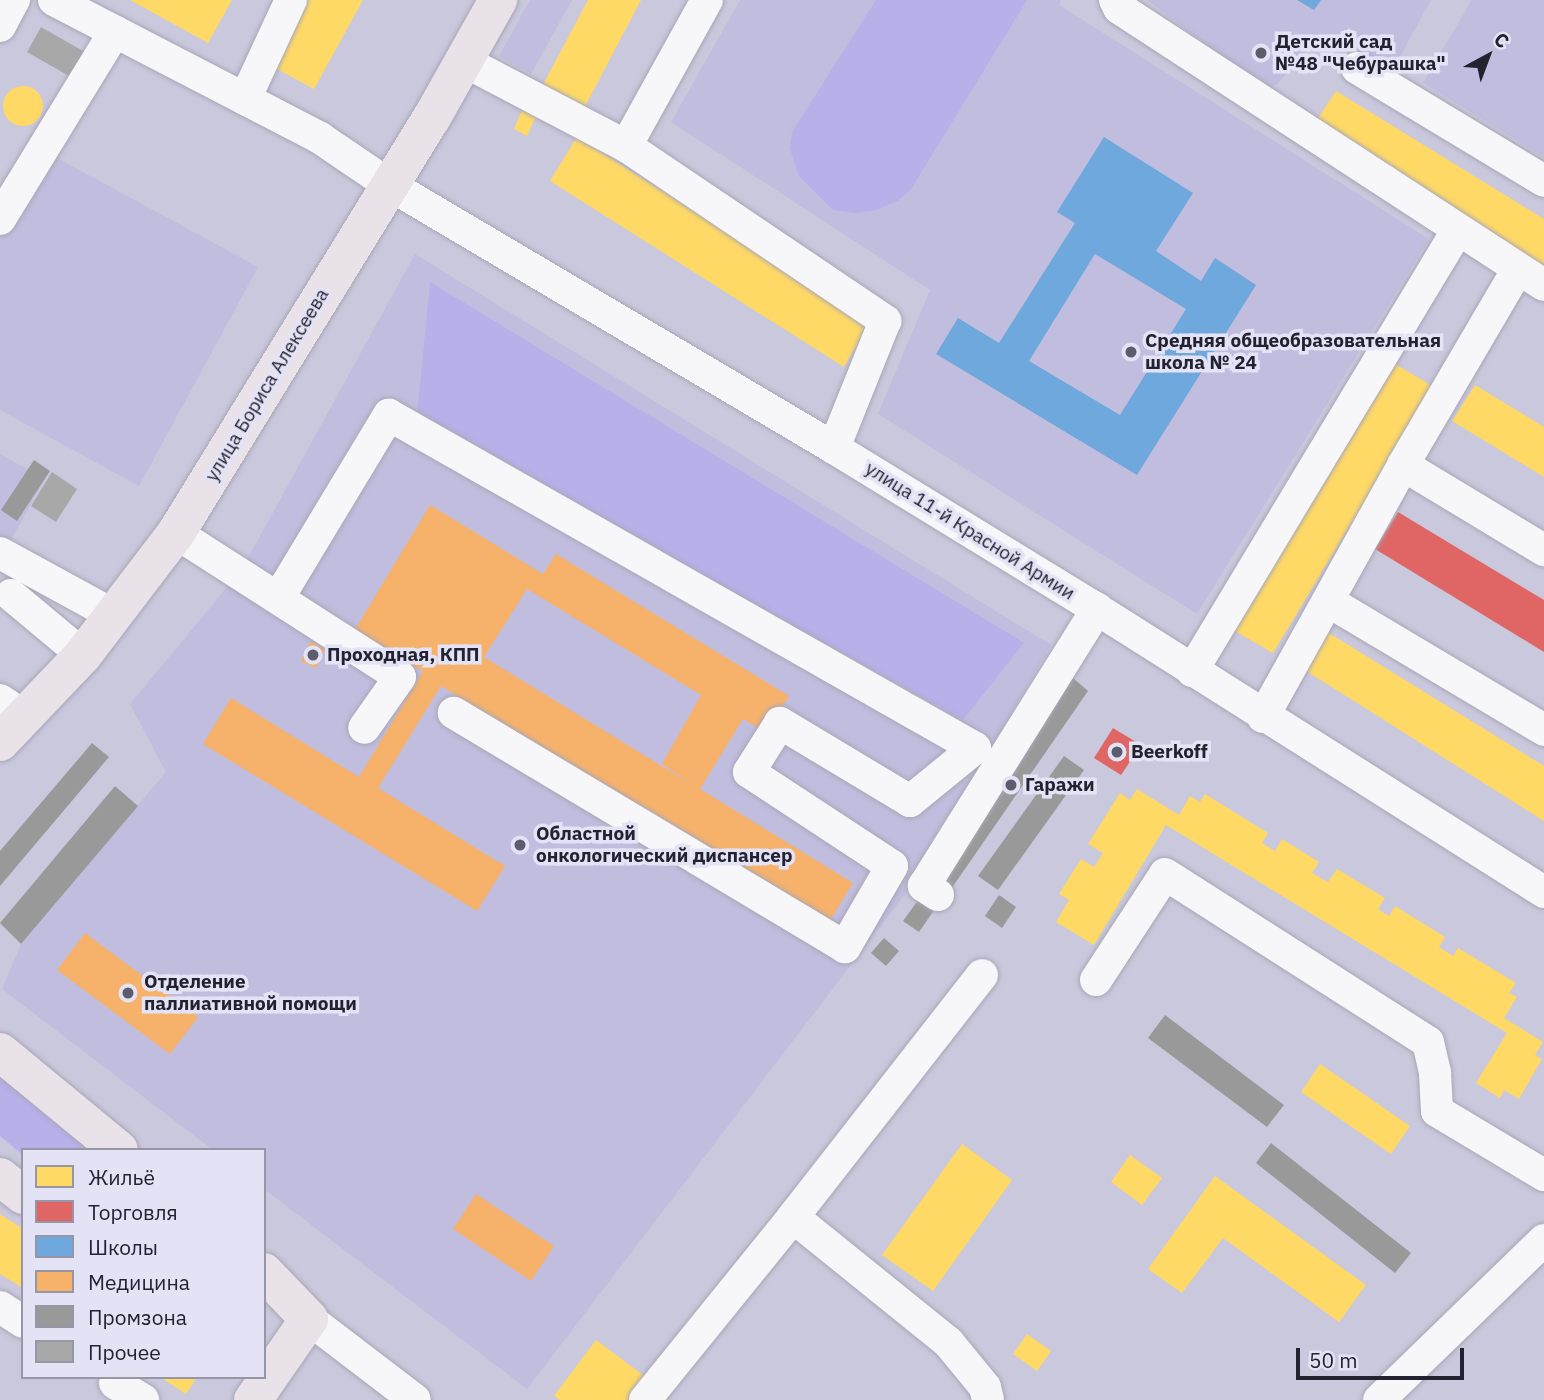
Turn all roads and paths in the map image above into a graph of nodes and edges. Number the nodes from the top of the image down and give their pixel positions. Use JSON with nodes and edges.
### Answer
{"nodes":[{"id":1,"x":14,"y":0,"type":"edge"},
{"id":2,"x":54,"y":0,"type":"edge"},
{"id":3,"x":291,"y":0,"type":"edge"},
{"id":4,"x":498,"y":0,"type":"edge"},
{"id":5,"x":707,"y":0,"type":"edge"},
{"id":6,"x":1115,"y":0,"type":"edge"},
{"id":7,"x":0,"y":26,"type":"edge"},
{"id":8,"x":115,"y":31,"type":"junction"},
{"id":9,"x":464,"y":61,"type":"junction"},
{"id":10,"x":1357,"y":68,"type":"dead end"},
{"id":11,"x":245,"y":99,"type":"junction"},
{"id":12,"x":626,"y":146,"type":"junction"},
{"id":13,"x":1544,"y":181,"type":"edge"},
{"id":14,"x":388,"y":184,"type":"junction"},
{"id":15,"x":0,"y":219,"type":"edge"},
{"id":16,"x":1457,"y":231,"type":"junction"},
{"id":17,"x":1531,"y":277,"type":"edge"},
{"id":18,"x":834,"y":448,"type":"junction"},
{"id":19,"x":1403,"y":465,"type":"junction"},
{"id":20,"x":176,"y":533,"type":"junction"},
{"id":21,"x":1544,"y":550,"type":"edge"},
{"id":22,"x":0,"y":553,"type":"edge"},
{"id":23,"x":11,"y":595,"type":"dead end"},
{"id":24,"x":279,"y":597,"type":"junction"},
{"id":25,"x":1328,"y":601,"type":"junction"},
{"id":26,"x":1097,"y":609,"type":"junction"},
{"id":27,"x":115,"y":616,"type":"junction"},
{"id":28,"x":83,"y":655,"type":"junction"},
{"id":29,"x":1192,"y":671,"type":"junction"},
{"id":30,"x":454,"y":713,"type":"dead end"},
{"id":31,"x":1264,"y":717,"type":"junction"},
{"id":32,"x":8,"y":720,"type":"edge"},
{"id":33,"x":364,"y":729,"type":"dead end"},
{"id":34,"x":1544,"y":730,"type":"edge"},
{"id":35,"x":1544,"y":892,"type":"edge"},
{"id":36,"x":938,"y":895,"type":"dead end"},
{"id":37,"x":982,"y":975,"type":"dead end"},
{"id":38,"x":1096,"y":980,"type":"dead end"},
{"id":39,"x":0,"y":1052,"type":"edge"},
{"id":40,"x":117,"y":1148,"type":"edge"},
{"id":41,"x":1544,"y":1175,"type":"edge"},
{"id":42,"x":0,"y":1177,"type":"edge"},
{"id":43,"x":21,"y":1193,"type":"edge"},
{"id":44,"x":793,"y":1217,"type":"junction"},
{"id":45,"x":1544,"y":1240,"type":"edge"},
{"id":46,"x":266,"y":1274,"type":"edge"},
{"id":47,"x":0,"y":1307,"type":"edge"},
{"id":48,"x":309,"y":1319,"type":"junction"},
{"id":49,"x":21,"y":1321,"type":"edge"},
{"id":50,"x":266,"y":1378,"type":"edge"},
{"id":51,"x":109,"y":1387,"type":"edge"},
{"id":52,"x":143,"y":1400,"type":"edge"},
{"id":53,"x":415,"y":1400,"type":"edge"},
{"id":54,"x":645,"y":1400,"type":"edge"},
{"id":55,"x":988,"y":1400,"type":"edge"},
{"id":56,"x":1379,"y":1400,"type":"edge"}],
"edges":[{"from":1,"to":7,"type":"street"},
{"from":2,"to":8,"type":"street","name":"улица 11-й Красной Армии"},
{"from":3,"to":11,"type":"street"},
{"from":4,"to":9,"type":"main road","name":"улица Бориса Алексеева"},
{"from":5,"to":12,"type":"street"},
{"from":6,"to":16,"type":"street"},
{"from":8,"to":11,"type":"street","name":"улица 11-й Красной Армии"},
{"from":8,"to":15,"type":"street"},
{"from":9,"to":12,"type":"street"},
{"from":9,"to":14,"type":"main road","name":"улица Бориса Алексеева"},
{"from":10,"to":13,"type":"street"},
{"from":11,"to":14,"type":"street","name":"улица 11-й Красной Армии"},
{"from":12,"to":18,"type":"street"},
{"from":14,"to":18,"type":"street","name":"улица 11-й Красной Армии"},
{"from":14,"to":20,"type":"main road","name":"улица Бориса Алексеева"},
{"from":16,"to":17,"type":"street"},
{"from":16,"to":29,"type":"street"},
{"from":17,"to":19,"type":"street"},
{"from":18,"to":26,"type":"street","name":"улица 11-й Красной Армии"},
{"from":19,"to":21,"type":"street"},
{"from":19,"to":25,"type":"street"},
{"from":20,"to":24,"type":"street"},
{"from":20,"to":27,"type":"main road","name":"улица Бориса Алексеева"},
{"from":22,"to":27,"type":"street"},
{"from":23,"to":28,"type":"street"},
{"from":24,"to":30,"type":"street"},
{"from":24,"to":33,"type":"street"},
{"from":25,"to":31,"type":"street"},
{"from":25,"to":34,"type":"street"},
{"from":26,"to":29,"type":"street","name":"улица 11-й Красной Армии"},
{"from":26,"to":36,"type":"street"},
{"from":27,"to":28,"type":"main road","name":"улица Бориса Алексеева"},
{"from":28,"to":32,"type":"main road","name":"улица Бориса Алексеева"},
{"from":29,"to":31,"type":"street","name":"улица 11-й Красной Армии"},
{"from":31,"to":35,"type":"street","name":"улица 11-й Красной Армии"},
{"from":37,"to":44,"type":"street"},
{"from":38,"to":41,"type":"street"},
{"from":39,"to":40,"type":"main road"},
{"from":42,"to":43,"type":"main road"},
{"from":44,"to":54,"type":"street"},
{"from":44,"to":55,"type":"street"},
{"from":45,"to":56,"type":"street"},
{"from":46,"to":48,"type":"main road"},
{"from":47,"to":49,"type":"street"},
{"from":48,"to":50,"type":"main road"},
{"from":48,"to":53,"type":"street"},
{"from":51,"to":52,"type":"street"}]}
